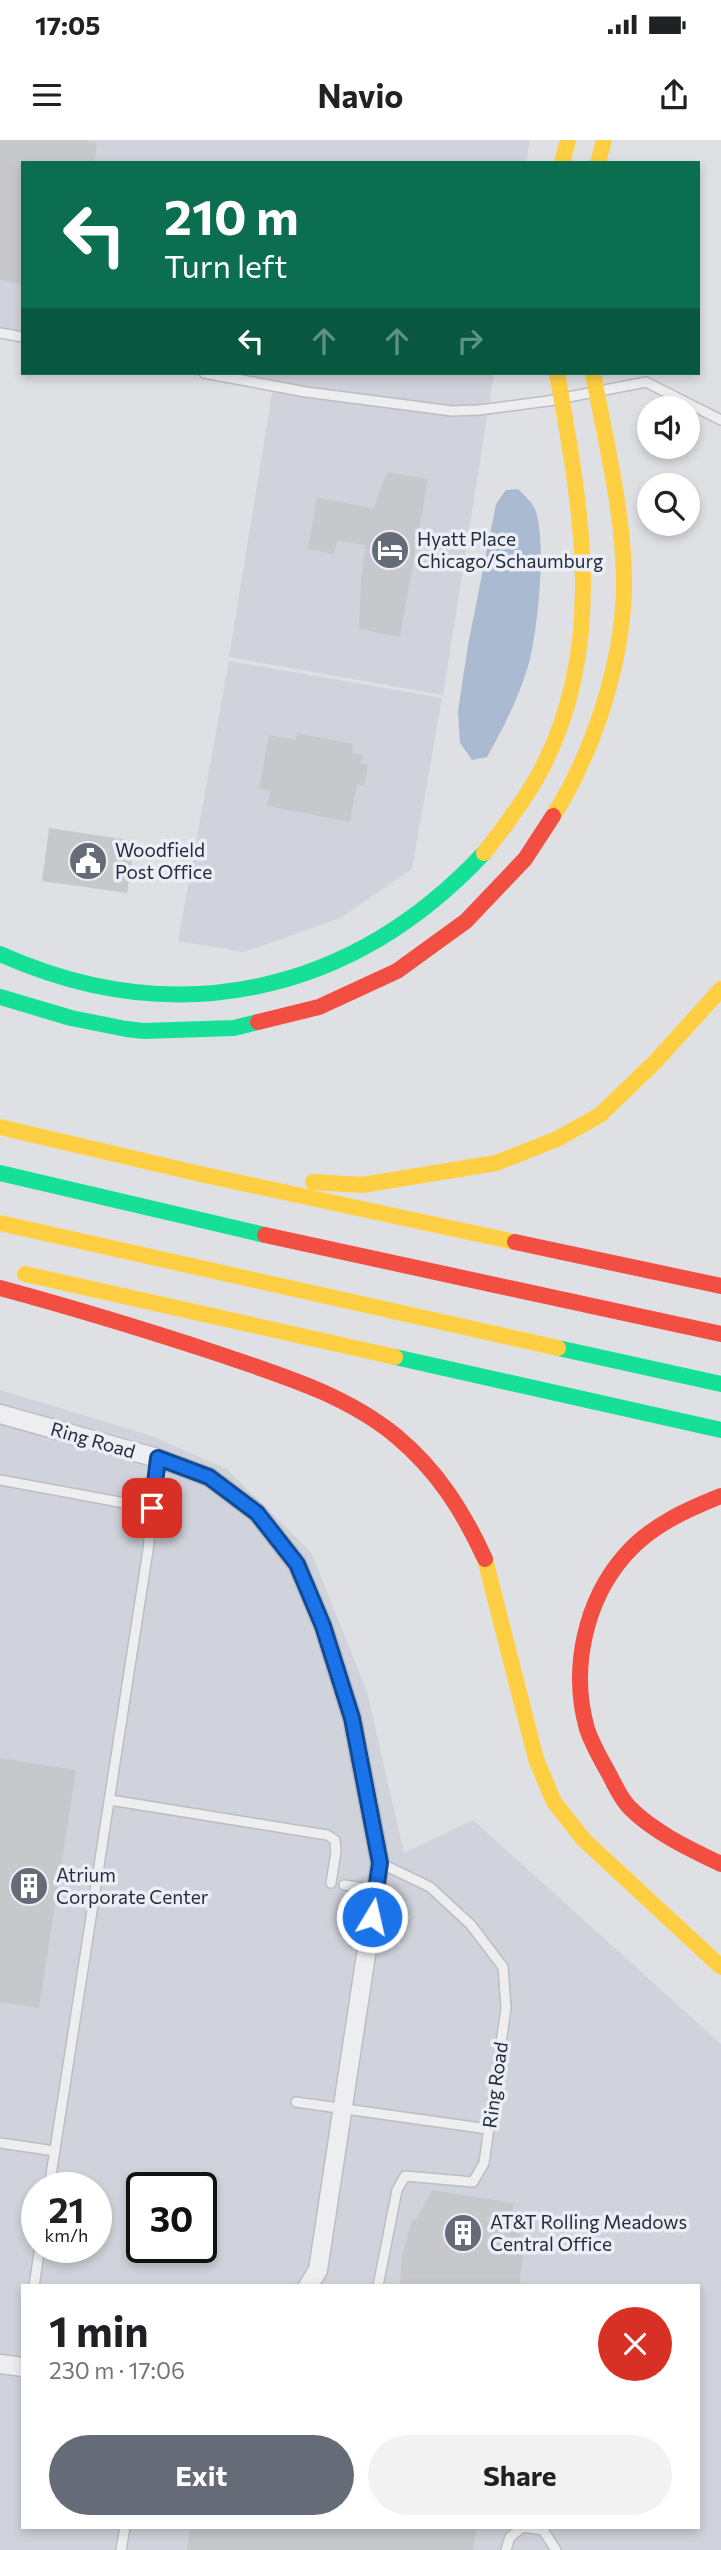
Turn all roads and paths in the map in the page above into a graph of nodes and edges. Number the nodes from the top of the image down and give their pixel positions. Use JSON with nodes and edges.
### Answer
{"nodes":[{"id":1,"x":568,"y":140,"type":"edge"},
{"id":2,"x":604,"y":140,"type":"edge"},
{"id":3,"x":563,"y":161,"type":"edge"},
{"id":4,"x":599,"y":161,"type":"edge"},
{"id":5,"x":0,"y":333,"type":"edge"},
{"id":6,"x":21,"y":337,"type":"edge"},
{"id":7,"x":215,"y":375,"type":"edge"},
{"id":8,"x":557,"y":375,"type":"edge"},
{"id":9,"x":593,"y":375,"type":"edge"},
{"id":10,"x":597,"y":393,"type":"junction"},
{"id":11,"x":562,"y":398,"type":"junction"},
{"id":12,"x":721,"y":420,"type":"edge"},
{"id":13,"x":0,"y":954,"type":"edge"},
{"id":14,"x":721,"y":989,"type":"edge"},
{"id":15,"x":0,"y":997,"type":"edge"},
{"id":16,"x":0,"y":1127,"type":"edge"},
{"id":17,"x":0,"y":1173,"type":"edge"},
{"id":18,"x":200,"y":1174,"type":"junction"},
{"id":19,"x":0,"y":1223,"type":"edge"},
{"id":20,"x":13,"y":1271,"type":"dead end"},
{"id":21,"x":721,"y":1286,"type":"edge"},
{"id":22,"x":0,"y":1288,"type":"edge"},
{"id":23,"x":721,"y":1334,"type":"edge"},
{"id":24,"x":721,"y":1384,"type":"edge"},
{"id":25,"x":0,"y":1414,"type":"edge"},
{"id":26,"x":721,"y":1430,"type":"edge"},
{"id":27,"x":158,"y":1458,"type":"junction"},
{"id":28,"x":0,"y":1480,"type":"edge"},
{"id":29,"x":721,"y":1496,"type":"edge"},
{"id":30,"x":152,"y":1508,"type":"junction"},
{"id":31,"x":110,"y":1800,"type":"junction"},
{"id":32,"x":380,"y":1863,"type":"junction"},
{"id":33,"x":721,"y":1864,"type":"edge"},
{"id":34,"x":331,"y":1883,"type":"dead end"},
{"id":35,"x":344,"y":1885,"type":"dead end"},
{"id":36,"x":376,"y":1889,"type":"junction"},
{"id":37,"x":721,"y":1967,"type":"edge"},
{"id":38,"x":296,"y":2102,"type":"dead end"},
{"id":39,"x":343,"y":2108,"type":"junction"},
{"id":40,"x":488,"y":2129,"type":"junction"},
{"id":41,"x":0,"y":2143,"type":"edge"},
{"id":42,"x":55,"y":2151,"type":"junction"},
{"id":43,"x":52,"y":2172,"type":"edge"},
{"id":44,"x":38,"y":2263,"type":"edge"},
{"id":45,"x":34,"y":2284,"type":"edge"},
{"id":46,"x":309,"y":2284,"type":"edge"},
{"id":47,"x":378,"y":2284,"type":"edge"},
{"id":48,"x":0,"y":2364,"type":"edge"},
{"id":49,"x":21,"y":2364,"type":"edge"},
{"id":50,"x":125,"y":2529,"type":"edge"},
{"id":51,"x":520,"y":2529,"type":"edge"},
{"id":52,"x":536,"y":2529,"type":"edge"},
{"id":53,"x":121,"y":2550,"type":"edge"},
{"id":54,"x":506,"y":2550,"type":"edge"},
{"id":55,"x":556,"y":2550,"type":"edge"}],
"edges":[{"from":1,"to":3,"type":"main road"},
{"from":2,"to":4,"type":"main road"},
{"from":5,"to":6,"type":"lane"},
{"from":7,"to":11,"type":"lane"},
{"from":8,"to":11,"type":"main road"},
{"from":9,"to":10,"type":"main road"},
{"from":10,"to":11,"type":"lane"},
{"from":10,"to":12,"type":"lane"},
{"from":10,"to":15,"type":"main road"},
{"from":11,"to":13,"type":"main road"},
{"from":14,"to":18,"type":"main road"},
{"from":16,"to":18,"type":"main road"},
{"from":17,"to":23,"type":"main road"},
{"from":18,"to":21,"type":"main road"},
{"from":19,"to":24,"type":"main road"},
{"from":20,"to":26,"type":"main road"},
{"from":22,"to":37,"type":"main road"},
{"from":25,"to":27,"type":"street","name":"Ring Road"},
{"from":27,"to":30,"type":"lane"},
{"from":27,"to":32,"type":"street","name":"Ring Road"},
{"from":28,"to":30,"type":"lane"},
{"from":29,"to":33,"type":"main road"},
{"from":30,"to":31,"type":"lane"},
{"from":31,"to":34,"type":"lane"},
{"from":31,"to":42,"type":"lane"},
{"from":32,"to":36,"type":"street","name":"Ring Road"},
{"from":32,"to":40,"type":"lane","name":"Ring Road"},
{"from":35,"to":36,"type":"lane"},
{"from":36,"to":39,"type":"street","name":"Ring Road"},
{"from":38,"to":39,"type":"lane"},
{"from":39,"to":40,"type":"lane"},
{"from":39,"to":46,"type":"street","name":"Ring Road"},
{"from":40,"to":47,"type":"lane","name":"Ring Road"},
{"from":41,"to":42,"type":"lane"},
{"from":42,"to":43,"type":"lane"},
{"from":44,"to":45,"type":"lane"},
{"from":48,"to":49,"type":"street"},
{"from":50,"to":53,"type":"lane"},
{"from":51,"to":54,"type":"lane"},
{"from":52,"to":55,"type":"lane"}]}
